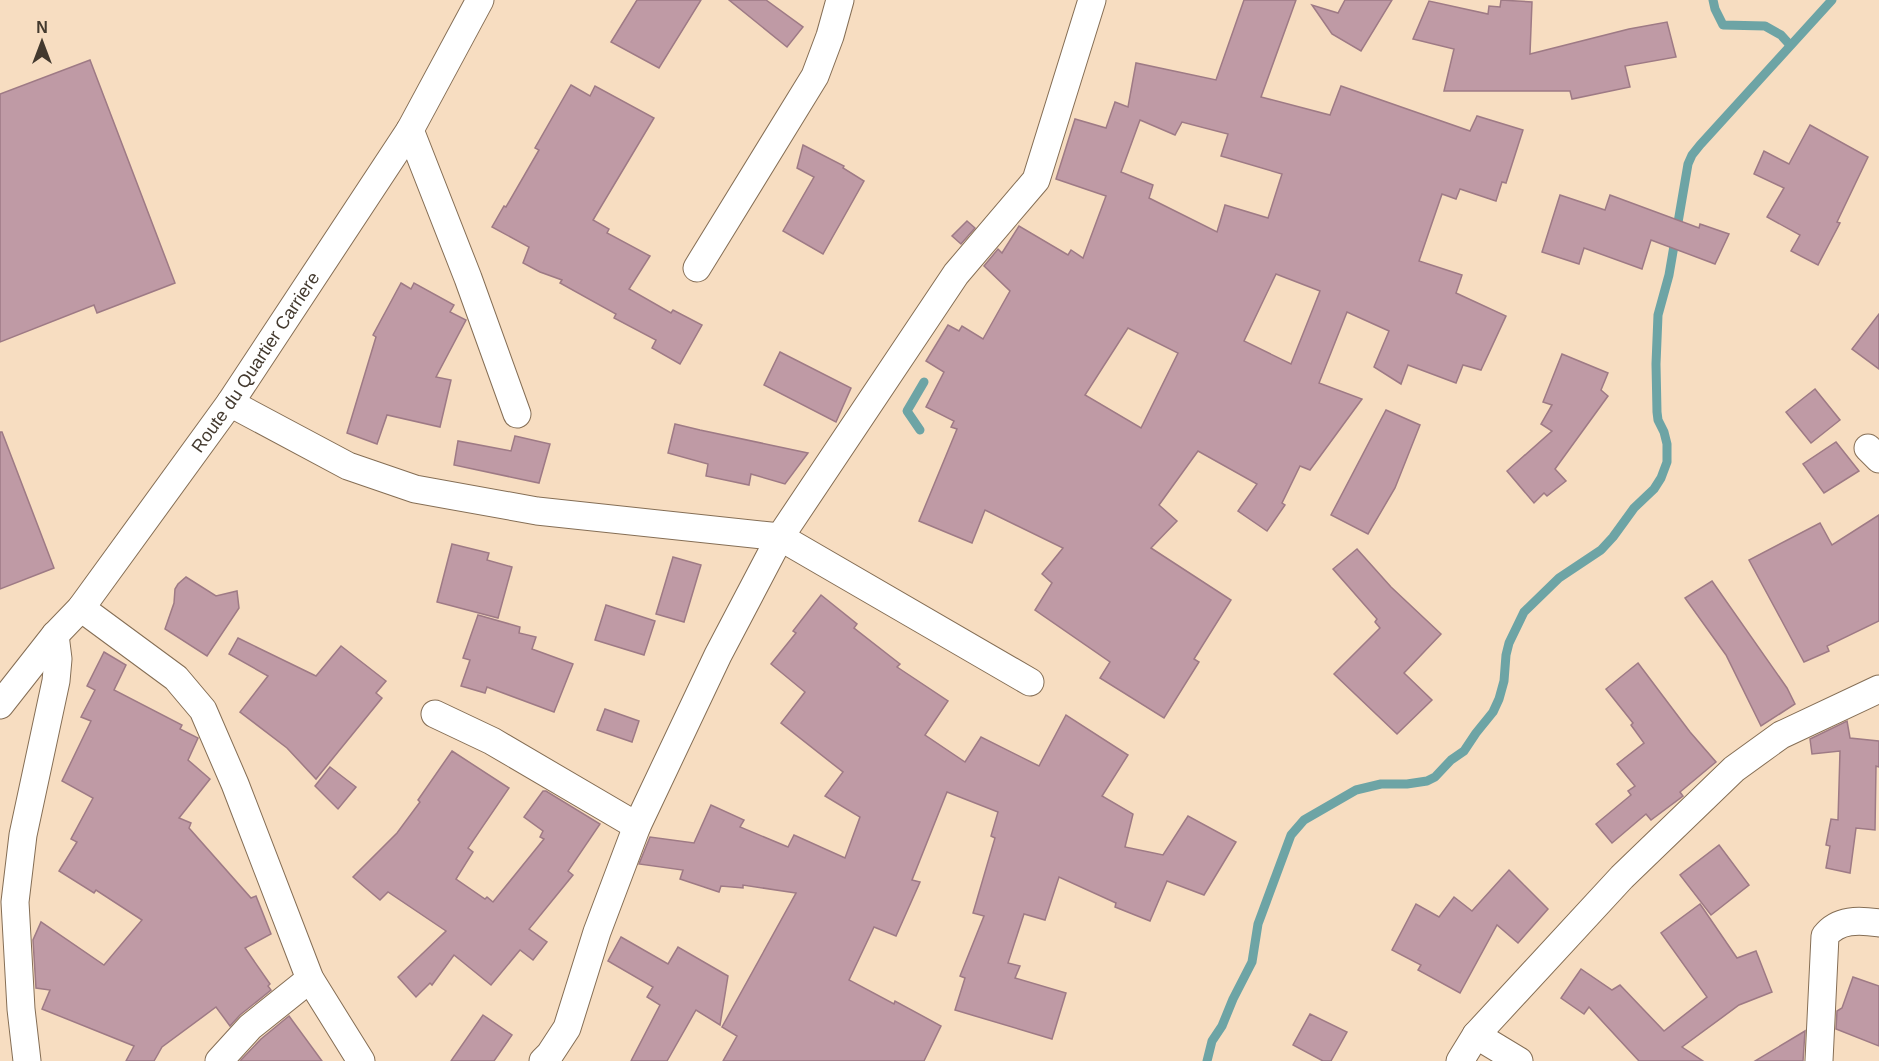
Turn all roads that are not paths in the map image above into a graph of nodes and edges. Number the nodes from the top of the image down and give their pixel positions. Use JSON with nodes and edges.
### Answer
{"nodes":[{"id":1,"x":480,"y":0,"type":"edge"},
{"id":2,"x":840,"y":0,"type":"edge"},
{"id":3,"x":1092,"y":0,"type":"edge"},
{"id":4,"x":410,"y":130,"type":"junction"},
{"id":5,"x":697,"y":268,"type":"dead end"},
{"id":6,"x":230,"y":403,"type":"junction"},
{"id":7,"x":517,"y":414,"type":"dead end"},
{"id":8,"x":780,"y":537,"type":"junction"},
{"id":9,"x":81,"y":608,"type":"junction"},
{"id":10,"x":56,"y":635,"type":"junction"},
{"id":11,"x":1030,"y":682,"type":"dead end"},
{"id":12,"x":1879,"y":689,"type":"edge"},
{"id":13,"x":0,"y":705,"type":"edge"},
{"id":14,"x":435,"y":714,"type":"dead end"},
{"id":15,"x":637,"y":826,"type":"junction"},
{"id":16,"x":1879,"y":923,"type":"edge"},
{"id":17,"x":310,"y":979,"type":"junction"},
{"id":18,"x":1476,"y":1035,"type":"junction"},
{"id":19,"x":27,"y":1061,"type":"edge"},
{"id":20,"x":219,"y":1061,"type":"edge"},
{"id":21,"x":361,"y":1061,"type":"edge"},
{"id":22,"x":543,"y":1061,"type":"edge"},
{"id":23,"x":1460,"y":1061,"type":"edge"},
{"id":24,"x":1519,"y":1061,"type":"edge"},
{"id":25,"x":1819,"y":1061,"type":"edge"}],
"edges":[{"from":1,"to":4,"type":"street","name":"Route du Quartier Carriere"},
{"from":2,"to":5,"type":"street"},
{"from":3,"to":8,"type":"street"},
{"from":4,"to":6,"type":"street","name":"Route du Quartier Carriere"},
{"from":4,"to":7,"type":"street"},
{"from":6,"to":8,"type":"street"},
{"from":6,"to":9,"type":"street","name":"Route du Quartier Carriere"},
{"from":8,"to":11,"type":"street"},
{"from":8,"to":15,"type":"street"},
{"from":9,"to":10,"type":"street","name":"Route du Quartier Carriere"},
{"from":9,"to":17,"type":"street"},
{"from":10,"to":13,"type":"street","name":"Route du Quartier Carriere"},
{"from":10,"to":19,"type":"street"},
{"from":12,"to":18,"type":"street"},
{"from":14,"to":15,"type":"street"},
{"from":15,"to":22,"type":"street"},
{"from":16,"to":25,"type":"street"},
{"from":17,"to":20,"type":"street"},
{"from":17,"to":21,"type":"street"},
{"from":18,"to":23,"type":"street"},
{"from":18,"to":24,"type":"street"}]}
